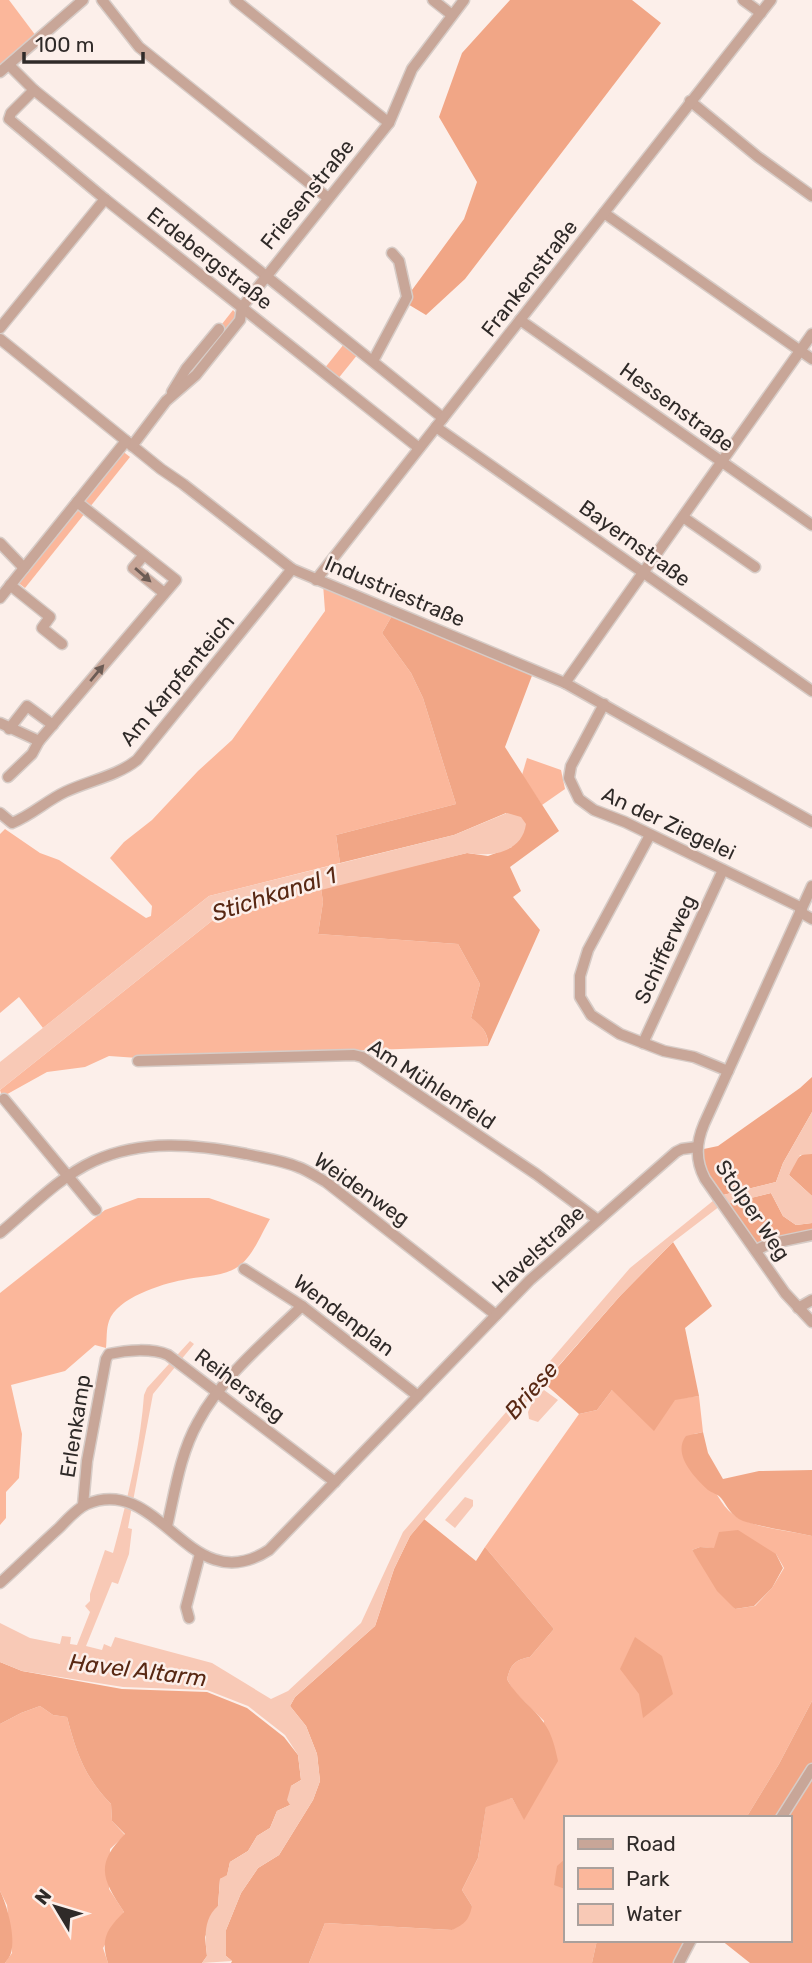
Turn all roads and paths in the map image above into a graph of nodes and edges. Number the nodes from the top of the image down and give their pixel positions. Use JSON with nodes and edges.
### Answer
{"nodes":[{"id":1,"x":83,"y":0,"type":"edge"},
{"id":2,"x":102,"y":0,"type":"edge"},
{"id":3,"x":235,"y":0,"type":"edge"},
{"id":4,"x":433,"y":0,"type":"edge"},
{"id":5,"x":464,"y":0,"type":"edge"},
{"id":6,"x":743,"y":0,"type":"edge"},
{"id":7,"x":771,"y":0,"type":"edge"},
{"id":8,"x":761,"y":13,"type":"junction"},
{"id":9,"x":452,"y":15,"type":"junction"},
{"id":10,"x":9,"y":65,"type":"junction"},
{"id":11,"x":0,"y":72,"type":"edge"},
{"id":12,"x":34,"y":90,"type":"junction"},
{"id":13,"x":690,"y":101,"type":"junction"},
{"id":14,"x":389,"y":123,"type":"junction"},
{"id":15,"x":812,"y":196,"type":"edge"},
{"id":16,"x":328,"y":198,"type":"junction"},
{"id":17,"x":105,"y":199,"type":"junction"},
{"id":18,"x":604,"y":213,"type":"junction"},
{"id":19,"x":392,"y":253,"type":"dead end"},
{"id":20,"x":266,"y":276,"type":"junction"},
{"id":21,"x":242,"y":307,"type":"junction"},
{"id":22,"x":520,"y":320,"type":"junction"},
{"id":23,"x":0,"y":328,"type":"edge"},
{"id":24,"x":219,"y":329,"type":"dead end"},
{"id":25,"x":812,"y":334,"type":"edge"},
{"id":26,"x":0,"y":339,"type":"edge"},
{"id":27,"x":800,"y":351,"type":"junction"},
{"id":28,"x":812,"y":359,"type":"edge"},
{"id":29,"x":373,"y":361,"type":"junction"},
{"id":30,"x":166,"y":401,"type":"junction"},
{"id":31,"x":439,"y":422,"type":"junction"},
{"id":32,"x":129,"y":444,"type":"junction"},
{"id":33,"x":419,"y":448,"type":"junction"},
{"id":34,"x":722,"y":460,"type":"junction"},
{"id":35,"x":77,"y":502,"type":"junction"},
{"id":36,"x":683,"y":517,"type":"junction"},
{"id":37,"x":812,"y":526,"type":"edge"},
{"id":38,"x":0,"y":542,"type":"edge"},
{"id":39,"x":144,"y":555,"type":"junction"},
{"id":40,"x":755,"y":567,"type":"dead end"},
{"id":41,"x":23,"y":568,"type":"junction"},
{"id":42,"x":292,"y":569,"type":"junction"},
{"id":43,"x":645,"y":572,"type":"junction"},
{"id":44,"x":316,"y":580,"type":"junction"},
{"id":45,"x":10,"y":585,"type":"junction"},
{"id":46,"x":164,"y":593,"type":"junction"},
{"id":47,"x":0,"y":598,"type":"edge"},
{"id":48,"x":62,"y":644,"type":"dead end"},
{"id":49,"x":565,"y":683,"type":"junction"},
{"id":50,"x":812,"y":691,"type":"edge"},
{"id":51,"x":604,"y":704,"type":"junction"},
{"id":52,"x":53,"y":725,"type":"junction"},
{"id":53,"x":5,"y":726,"type":"edge"},
{"id":54,"x":39,"y":741,"type":"junction"},
{"id":55,"x":8,"y":777,"type":"dead end"},
{"id":56,"x":0,"y":813,"type":"edge"},
{"id":57,"x":812,"y":822,"type":"edge"},
{"id":58,"x":650,"y":835,"type":"junction"},
{"id":59,"x":723,"y":870,"type":"junction"},
{"id":60,"x":812,"y":886,"type":"edge"},
{"id":61,"x":801,"y":910,"type":"junction"},
{"id":62,"x":812,"y":919,"type":"edge"},
{"id":63,"x":643,"y":1044,"type":"junction"},
{"id":64,"x":138,"y":1061,"type":"dead end"},
{"id":65,"x":728,"y":1071,"type":"junction"},
{"id":66,"x":4,"y":1099,"type":"dead end"},
{"id":67,"x":697,"y":1147,"type":"junction"},
{"id":68,"x":68,"y":1177,"type":"junction"},
{"id":69,"x":96,"y":1210,"type":"dead end"},
{"id":70,"x":597,"y":1220,"type":"junction"},
{"id":71,"x":0,"y":1233,"type":"edge"},
{"id":72,"x":812,"y":1235,"type":"edge"},
{"id":73,"x":756,"y":1250,"type":"junction"},
{"id":74,"x":244,"y":1269,"type":"dead end"},
{"id":75,"x":812,"y":1300,"type":"edge"},
{"id":76,"x":302,"y":1306,"type":"junction"},
{"id":77,"x":798,"y":1308,"type":"junction"},
{"id":78,"x":496,"y":1315,"type":"junction"},
{"id":79,"x":812,"y":1322,"type":"edge"},
{"id":80,"x":109,"y":1354,"type":"joint"},
{"id":81,"x":218,"y":1393,"type":"junction"},
{"id":82,"x":418,"y":1396,"type":"junction"},
{"id":83,"x":335,"y":1482,"type":"junction"},
{"id":84,"x":83,"y":1505,"type":"junction"},
{"id":85,"x":167,"y":1526,"type":"junction"},
{"id":86,"x":200,"y":1554,"type":"junction"},
{"id":87,"x":0,"y":1583,"type":"edge"},
{"id":88,"x":189,"y":1618,"type":"dead end"},
{"id":89,"x":812,"y":1769,"type":"edge"},
{"id":90,"x":781,"y":1816,"type":"edge"},
{"id":91,"x":690,"y":1942,"type":"edge"},
{"id":92,"x":679,"y":1963,"type":"edge"}],
"edges":[{"from":1,"to":10,"type":"street"},
{"from":2,"to":16,"type":"street"},
{"from":3,"to":14,"type":"street"},
{"from":4,"to":9,"type":"street"},
{"from":5,"to":9,"type":"street","name":"Friesenstraße"},
{"from":6,"to":8,"type":"street"},
{"from":7,"to":8,"type":"street","name":"Frankenstraße"},
{"from":8,"to":13,"type":"street","name":"Frankenstraße"},
{"from":9,"to":14,"type":"street","name":"Friesenstraße"},
{"from":10,"to":11,"type":"street"},
{"from":10,"to":12,"type":"street","name":"Erdebergstraße"},
{"from":12,"to":17,"type":"street","name":"Erdebergstraße"},
{"from":12,"to":20,"type":"street","name":"Erdebergstraße"},
{"from":13,"to":15,"type":"street"},
{"from":13,"to":18,"type":"street","name":"Frankenstraße"},
{"from":14,"to":16,"type":"street","name":"Friesenstraße"},
{"from":16,"to":20,"type":"street","name":"Friesenstraße"},
{"from":17,"to":21,"type":"street","name":"Erdebergstraße"},
{"from":17,"to":23,"type":"street"},
{"from":18,"to":22,"type":"street","name":"Frankenstraße"},
{"from":18,"to":27,"type":"street"},
{"from":19,"to":29,"type":"street"},
{"from":20,"to":21,"type":"street","name":"Friesenstraße"},
{"from":20,"to":29,"type":"street","name":"Erdebergstraße"},
{"from":21,"to":30,"type":"street","name":"Friesenstraße"},
{"from":21,"to":33,"type":"street","name":"Erdebergstraße"},
{"from":22,"to":31,"type":"street","name":"Frankenstraße"},
{"from":22,"to":34,"type":"street","name":"Hessenstraße"},
{"from":24,"to":30,"type":"street","name":"Friesenstraße"},
{"from":25,"to":27,"type":"street"},
{"from":26,"to":32,"type":"street","name":"Industriestraße"},
{"from":27,"to":28,"type":"street"},
{"from":27,"to":34,"type":"street"},
{"from":29,"to":31,"type":"street","name":"Erdebergstraße"},
{"from":30,"to":32,"type":"street","name":"Friesenstraße"},
{"from":31,"to":33,"type":"street","name":"Frankenstraße"},
{"from":31,"to":43,"type":"street","name":"Bayernstraße"},
{"from":32,"to":35,"type":"street","name":"Friesenstraße"},
{"from":32,"to":42,"type":"street","name":"Industriestraße"},
{"from":33,"to":44,"type":"street","name":"Frankenstraße"},
{"from":34,"to":36,"type":"street"},
{"from":34,"to":37,"type":"street","name":"Hessenstraße"},
{"from":35,"to":39,"type":"street"},
{"from":35,"to":41,"type":"street","name":"Friesenstraße"},
{"from":36,"to":40,"type":"street"},
{"from":36,"to":43,"type":"street"},
{"from":38,"to":41,"type":"street"},
{"from":39,"to":46,"type":"street","one_way":true},
{"from":39,"to":46,"type":"street"},
{"from":41,"to":45,"type":"street","name":"Friesenstraße"},
{"from":42,"to":44,"type":"street","name":"Industriestraße"},
{"from":42,"to":56,"type":"street","name":"Am Karpfenteich"},
{"from":43,"to":49,"type":"street"},
{"from":43,"to":50,"type":"street","name":"Bayernstraße"},
{"from":44,"to":49,"type":"street","name":"Industriestraße"},
{"from":45,"to":47,"type":"street","name":"Friesenstraße"},
{"from":45,"to":48,"type":"street"},
{"from":52,"to":46,"type":"street","one_way":true},
{"from":49,"to":51,"type":"street","name":"Industriestraße"},
{"from":51,"to":57,"type":"street","name":"Industriestraße"},
{"from":51,"to":58,"type":"street","name":"An der Ziegelei"},
{"from":52,"to":53,"type":"street"},
{"from":52,"to":54,"type":"street"},
{"from":53,"to":54,"type":"street"},
{"from":54,"to":55,"type":"street"},
{"from":58,"to":59,"type":"street","name":"An der Ziegelei"},
{"from":58,"to":63,"type":"street"},
{"from":59,"to":61,"type":"street","name":"An der Ziegelei"},
{"from":59,"to":63,"type":"street","name":"Schifferweg"},
{"from":60,"to":61,"type":"street"},
{"from":61,"to":62,"type":"street","name":"An der Ziegelei"},
{"from":61,"to":65,"type":"street"},
{"from":63,"to":65,"type":"street"},
{"from":64,"to":70,"type":"street","name":"Am Mühlenfeld"},
{"from":65,"to":67,"type":"street"},
{"from":66,"to":68,"type":"street"},
{"from":67,"to":70,"type":"street","name":"Havelstraße"},
{"from":67,"to":73,"type":"street","name":"Stolper Weg"},
{"from":68,"to":69,"type":"street"},
{"from":68,"to":71,"type":"street","name":"Weidenweg"},
{"from":68,"to":78,"type":"street","name":"Weidenweg"},
{"from":70,"to":78,"type":"street","name":"Havelstraße"},
{"from":72,"to":73,"type":"street"},
{"from":73,"to":77,"type":"street","name":"Stolper Weg"},
{"from":74,"to":76,"type":"street","name":"Wendenplan"},
{"from":75,"to":77,"type":"street"},
{"from":76,"to":81,"type":"street"},
{"from":76,"to":82,"type":"street","name":"Wendenplan"},
{"from":77,"to":79,"type":"street","name":"Stolper Weg"},
{"from":78,"to":82,"type":"street","name":"Havelstraße"},
{"from":80,"to":81,"type":"street","name":"Reihersteg"},
{"from":80,"to":84,"type":"street","name":"Erlenkamp"},
{"from":81,"to":83,"type":"street","name":"Reihersteg"},
{"from":81,"to":85,"type":"street"},
{"from":82,"to":83,"type":"street","name":"Havelstraße"},
{"from":83,"to":86,"type":"street","name":"Havelstraße"},
{"from":84,"to":85,"type":"street","name":"Havelstraße"},
{"from":84,"to":87,"type":"street"},
{"from":85,"to":86,"type":"street","name":"Havelstraße"},
{"from":86,"to":88,"type":"street"},
{"from":89,"to":90,"type":"street"},
{"from":91,"to":92,"type":"street"}]}
